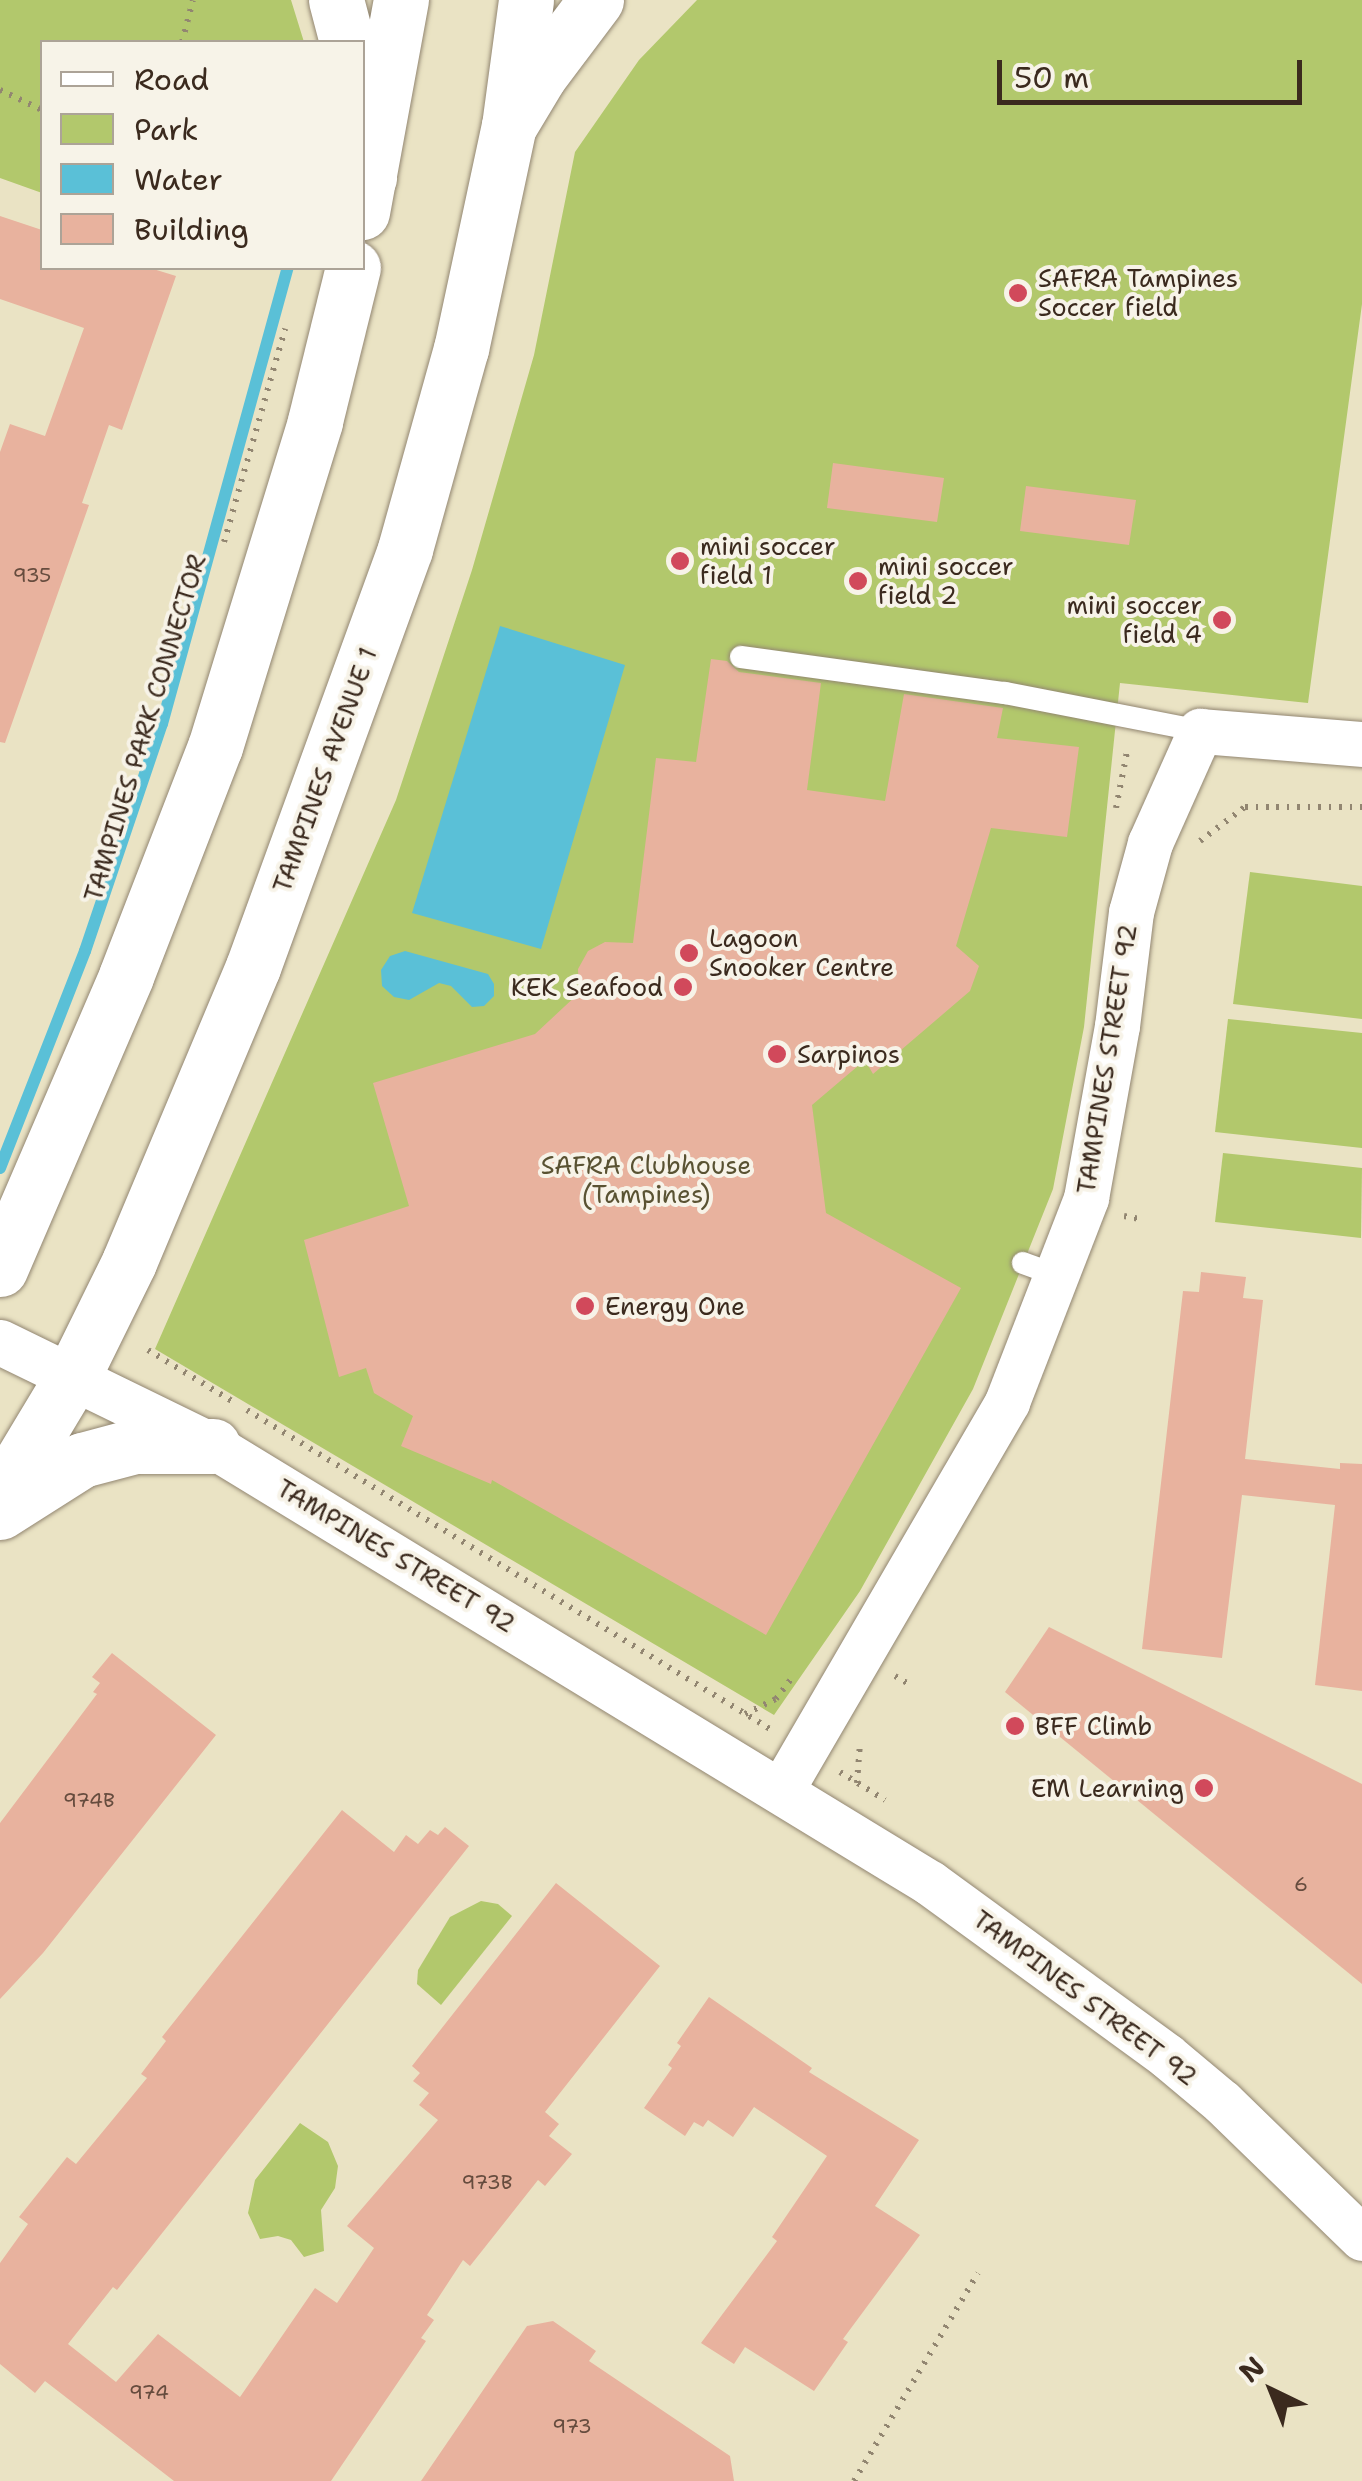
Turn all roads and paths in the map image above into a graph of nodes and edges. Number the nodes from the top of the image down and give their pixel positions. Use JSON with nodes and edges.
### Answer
{"nodes":[{"id":1,"x":193,"y":0,"type":"edge"},
{"id":2,"x":336,"y":0,"type":"edge"},
{"id":3,"x":401,"y":0,"type":"edge"},
{"id":4,"x":526,"y":0,"type":"edge"},
{"id":5,"x":596,"y":0,"type":"edge"},
{"id":6,"x":183,"y":40,"type":"edge"},
{"id":7,"x":346,"y":40,"type":"edge"},
{"id":8,"x":0,"y":90,"type":"edge"},
{"id":9,"x":40,"y":109,"type":"edge"},
{"id":10,"x":509,"y":126,"type":"junction"},
{"id":11,"x":365,"y":175,"type":"edge"},
{"id":12,"x":353,"y":270,"type":"edge"},
{"id":13,"x":290,"y":310,"type":"dead end"},
{"id":14,"x":220,"y":555,"type":"dead end"},
{"id":15,"x":741,"y":657,"type":"dead end"},
{"id":16,"x":1200,"y":730,"type":"junction"},
{"id":17,"x":1362,"y":744,"type":"edge"},
{"id":18,"x":0,"y":1269,"type":"edge"},
{"id":19,"x":0,"y":1342,"type":"edge"},
{"id":20,"x":148,"y":1350,"type":"dead end"},
{"id":21,"x":74,"y":1374,"type":"junction"},
{"id":22,"x":213,"y":1446,"type":"junction"},
{"id":23,"x":0,"y":1497,"type":"edge"},
{"id":24,"x":0,"y":1512,"type":"edge"},
{"id":25,"x":800,"y":1664,"type":"dead end"},
{"id":26,"x":894,"y":1676,"type":"dead end"},
{"id":27,"x":912,"y":1686,"type":"dead end"},
{"id":28,"x":745,"y":1714,"type":"junction"},
{"id":29,"x":806,"y":1749,"type":"junction"},
{"id":30,"x":782,"y":1788,"type":"junction"},
{"id":31,"x":1362,"y":2238,"type":"edge"},
{"id":32,"x":978,"y":2274,"type":"dead end"},
{"id":33,"x":854,"y":2481,"type":"edge"}],
"edges":[{"from":1,"to":6,"type":"path"},
{"from":2,"to":7,"type":"main road"},
{"from":3,"to":11,"type":"main road"},
{"from":4,"to":10,"type":"main road","name":"TAMPINES AVENUE 1"},
{"from":5,"to":10,"type":"main road"},
{"from":8,"to":9,"type":"path"},
{"from":10,"to":21,"type":"main road","name":"TAMPINES AVENUE 1"},
{"from":12,"to":18,"type":"main road"},
{"from":13,"to":14,"type":"path","name":"TAMPINES PARK CONNECTOR"},
{"from":15,"to":16,"type":"lane"},
{"from":16,"to":17,"type":"street"},
{"from":16,"to":29,"type":"street","name":"TAMPINES STREET 92"},
{"from":19,"to":21,"type":"street","name":"TAMPINES STREET 92"},
{"from":20,"to":28,"type":"path"},
{"from":21,"to":22,"type":"street","name":"TAMPINES STREET 92"},
{"from":21,"to":23,"type":"main road","name":"TAMPINES AVENUE 1"},
{"from":22,"to":24,"type":"main road"},
{"from":22,"to":30,"type":"street","name":"TAMPINES STREET 92"},
{"from":25,"to":28,"type":"path"},
{"from":26,"to":27,"type":"path"},
{"from":28,"to":29,"type":"path"},
{"from":29,"to":30,"type":"street","name":"TAMPINES STREET 92"},
{"from":30,"to":31,"type":"street","name":"TAMPINES STREET 92"},
{"from":32,"to":33,"type":"path"}]}
